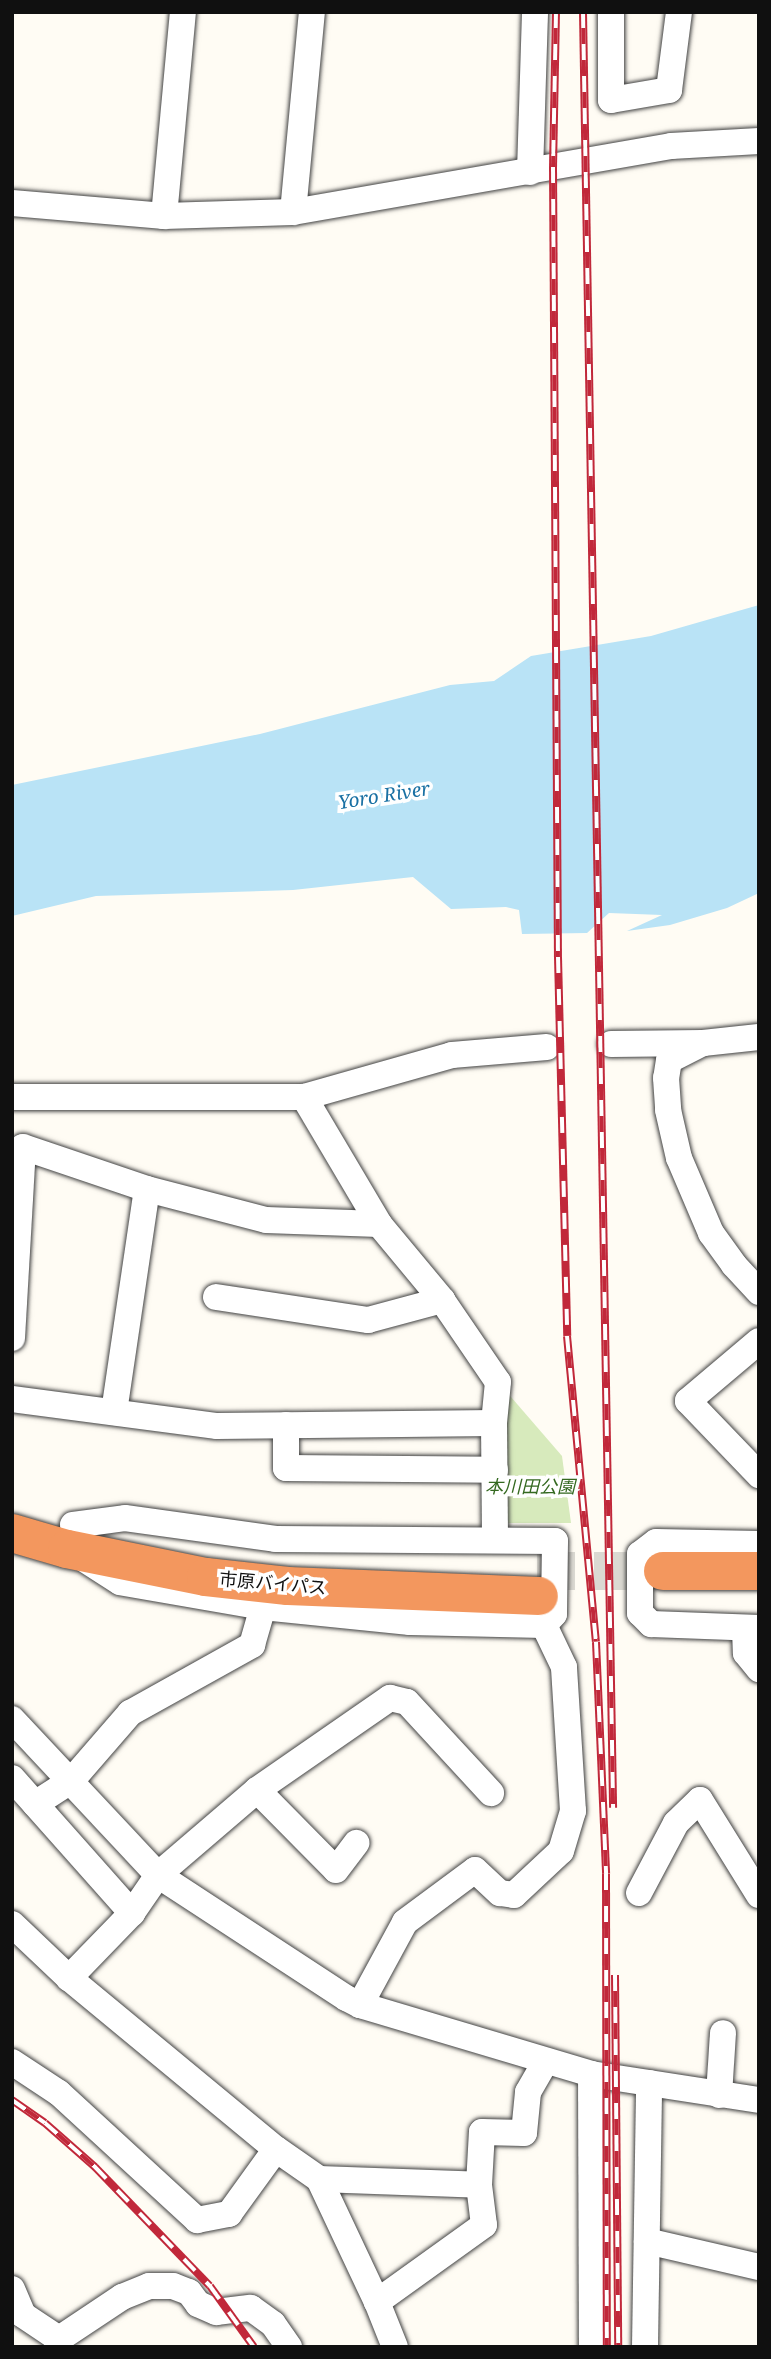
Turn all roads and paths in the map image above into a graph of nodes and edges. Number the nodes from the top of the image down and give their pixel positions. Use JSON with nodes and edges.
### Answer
{"nodes":[{"id":1,"x":183,"y":12,"type":"edge"},
{"id":2,"x":312,"y":12,"type":"edge"},
{"id":3,"x":534,"y":12,"type":"edge"},
{"id":4,"x":611,"y":12,"type":"edge"},
{"id":5,"x":679,"y":12,"type":"edge"},
{"id":6,"x":759,"y":141,"type":"edge"},
{"id":7,"x":530,"y":172,"type":"junction"},
{"id":8,"x":12,"y":203,"type":"edge"},
{"id":9,"x":293,"y":212,"type":"junction"},
{"id":10,"x":164,"y":216,"type":"junction"},
{"id":11,"x":759,"y":1037,"type":"edge"},
{"id":12,"x":703,"y":1043,"type":"junction"},
{"id":13,"x":611,"y":1044,"type":"dead end"},
{"id":14,"x":547,"y":1046,"type":"dead end"},
{"id":15,"x":12,"y":1097,"type":"edge"},
{"id":16,"x":304,"y":1097,"type":"junction"},
{"id":17,"x":147,"y":1189,"type":"junction"},
{"id":18,"x":379,"y":1224,"type":"junction"},
{"id":19,"x":759,"y":1292,"type":"edge"},
{"id":20,"x":216,"y":1297,"type":"dead end"},
{"id":21,"x":442,"y":1300,"type":"junction"},
{"id":22,"x":12,"y":1338,"type":"edge"},
{"id":23,"x":759,"y":1341,"type":"edge"},
{"id":24,"x":12,"y":1399,"type":"edge"},
{"id":25,"x":114,"y":1412,"type":"junction"},
{"id":26,"x":494,"y":1423,"type":"junction"},
{"id":27,"x":286,"y":1425,"type":"junction"},
{"id":28,"x":495,"y":1470,"type":"junction"},
{"id":29,"x":759,"y":1475,"type":"edge"},
{"id":30,"x":12,"y":1508,"type":"edge"},
{"id":31,"x":12,"y":1533,"type":"edge"},
{"id":32,"x":70,"y":1537,"type":"junction"},
{"id":33,"x":495,"y":1539,"type":"junction"},
{"id":34,"x":759,"y":1544,"type":"edge"},
{"id":35,"x":759,"y":1571,"type":"edge"},
{"id":36,"x":540,"y":1597,"type":"junction"},
{"id":37,"x":263,"y":1606,"type":"junction"},
{"id":38,"x":754,"y":1618,"type":"edge"},
{"id":39,"x":759,"y":1669,"type":"edge"},
{"id":40,"x":12,"y":1718,"type":"edge"},
{"id":41,"x":12,"y":1778,"type":"edge"},
{"id":42,"x":72,"y":1780,"type":"junction"},
{"id":43,"x":257,"y":1790,"type":"junction"},
{"id":44,"x":491,"y":1793,"type":"dead end"},
{"id":45,"x":36,"y":1804,"type":"junction"},
{"id":46,"x":356,"y":1843,"type":"dead end"},
{"id":47,"x":158,"y":1875,"type":"junction"},
{"id":48,"x":639,"y":1893,"type":"dead end"},
{"id":49,"x":759,"y":1895,"type":"edge"},
{"id":50,"x":132,"y":1913,"type":"junction"},
{"id":51,"x":12,"y":1924,"type":"edge"},
{"id":52,"x":69,"y":1978,"type":"junction"},
{"id":53,"x":360,"y":2005,"type":"junction"},
{"id":54,"x":723,"y":2033,"type":"dead end"},
{"id":55,"x":12,"y":2062,"type":"edge"},
{"id":56,"x":545,"y":2062,"type":"junction"},
{"id":57,"x":591,"y":2074,"type":"junction"},
{"id":58,"x":649,"y":2082,"type":"junction"},
{"id":59,"x":719,"y":2095,"type":"junction"},
{"id":60,"x":759,"y":2101,"type":"edge"},
{"id":61,"x":276,"y":2149,"type":"junction"},
{"id":62,"x":319,"y":2179,"type":"junction"},
{"id":63,"x":479,"y":2185,"type":"junction"},
{"id":64,"x":647,"y":2241,"type":"junction"},
{"id":65,"x":759,"y":2267,"type":"edge"},
{"id":66,"x":12,"y":2289,"type":"edge"},
{"id":67,"x":377,"y":2301,"type":"junction"},
{"id":68,"x":58,"y":2343,"type":"edge"},
{"id":69,"x":289,"y":2347,"type":"edge"},
{"id":70,"x":395,"y":2347,"type":"edge"},
{"id":71,"x":592,"y":2347,"type":"edge"},
{"id":72,"x":645,"y":2347,"type":"edge"}],
"edges":[{"from":1,"to":10,"type":"street"},
{"from":2,"to":9,"type":"street"},
{"from":3,"to":7,"type":"street"},
{"from":4,"to":5,"type":"street"},
{"from":6,"to":7,"type":"street"},
{"from":7,"to":9,"type":"street"},
{"from":8,"to":10,"type":"street"},
{"from":9,"to":10,"type":"street"},
{"from":11,"to":12,"type":"street"},
{"from":12,"to":13,"type":"street"},
{"from":12,"to":19,"type":"street"},
{"from":14,"to":16,"type":"street"},
{"from":15,"to":16,"type":"street"},
{"from":16,"to":18,"type":"street"},
{"from":17,"to":18,"type":"street"},
{"from":17,"to":22,"type":"street"},
{"from":17,"to":25,"type":"street"},
{"from":18,"to":21,"type":"street"},
{"from":20,"to":21,"type":"street"},
{"from":21,"to":26,"type":"street"},
{"from":23,"to":29,"type":"street"},
{"from":24,"to":25,"type":"street"},
{"from":25,"to":27,"type":"street"},
{"from":26,"to":27,"type":"street"},
{"from":26,"to":28,"type":"street"},
{"from":27,"to":28,"type":"street"},
{"from":28,"to":33,"type":"street"},
{"from":30,"to":32,"type":"highway","name":"市原バイパス"},
{"from":31,"to":32,"type":"highway","name":"市原バイパス"},
{"from":32,"to":33,"type":"street"},
{"from":32,"to":36,"type":"highway","name":"市原バイパス"},
{"from":32,"to":37,"type":"street"},
{"from":33,"to":36,"type":"street"},
{"from":34,"to":38,"type":"street"},
{"from":35,"to":38,"type":"highway"},
{"from":36,"to":37,"type":"street"},
{"from":36,"to":53,"type":"street"},
{"from":37,"to":42,"type":"street"},
{"from":38,"to":39,"type":"street"},
{"from":40,"to":42,"type":"street"},
{"from":41,"to":45,"type":"street"},
{"from":42,"to":45,"type":"street"},
{"from":42,"to":47,"type":"street"},
{"from":43,"to":44,"type":"street"},
{"from":43,"to":46,"type":"street"},
{"from":43,"to":47,"type":"street"},
{"from":45,"to":50,"type":"street"},
{"from":47,"to":50,"type":"street"},
{"from":47,"to":53,"type":"street"},
{"from":48,"to":49,"type":"street"},
{"from":50,"to":52,"type":"street"},
{"from":51,"to":52,"type":"street"},
{"from":52,"to":61,"type":"street"},
{"from":53,"to":56,"type":"street"},
{"from":54,"to":59,"type":"street"},
{"from":55,"to":61,"type":"street"},
{"from":56,"to":57,"type":"street"},
{"from":56,"to":63,"type":"street"},
{"from":57,"to":58,"type":"street"},
{"from":57,"to":71,"type":"street"},
{"from":58,"to":59,"type":"street"},
{"from":58,"to":64,"type":"street"},
{"from":59,"to":60,"type":"street"},
{"from":61,"to":62,"type":"street"},
{"from":62,"to":63,"type":"street"},
{"from":62,"to":67,"type":"street"},
{"from":63,"to":67,"type":"street"},
{"from":64,"to":65,"type":"street"},
{"from":64,"to":72,"type":"street"},
{"from":66,"to":68,"type":"street"},
{"from":67,"to":70,"type":"street"},
{"from":68,"to":69,"type":"street"}]}
